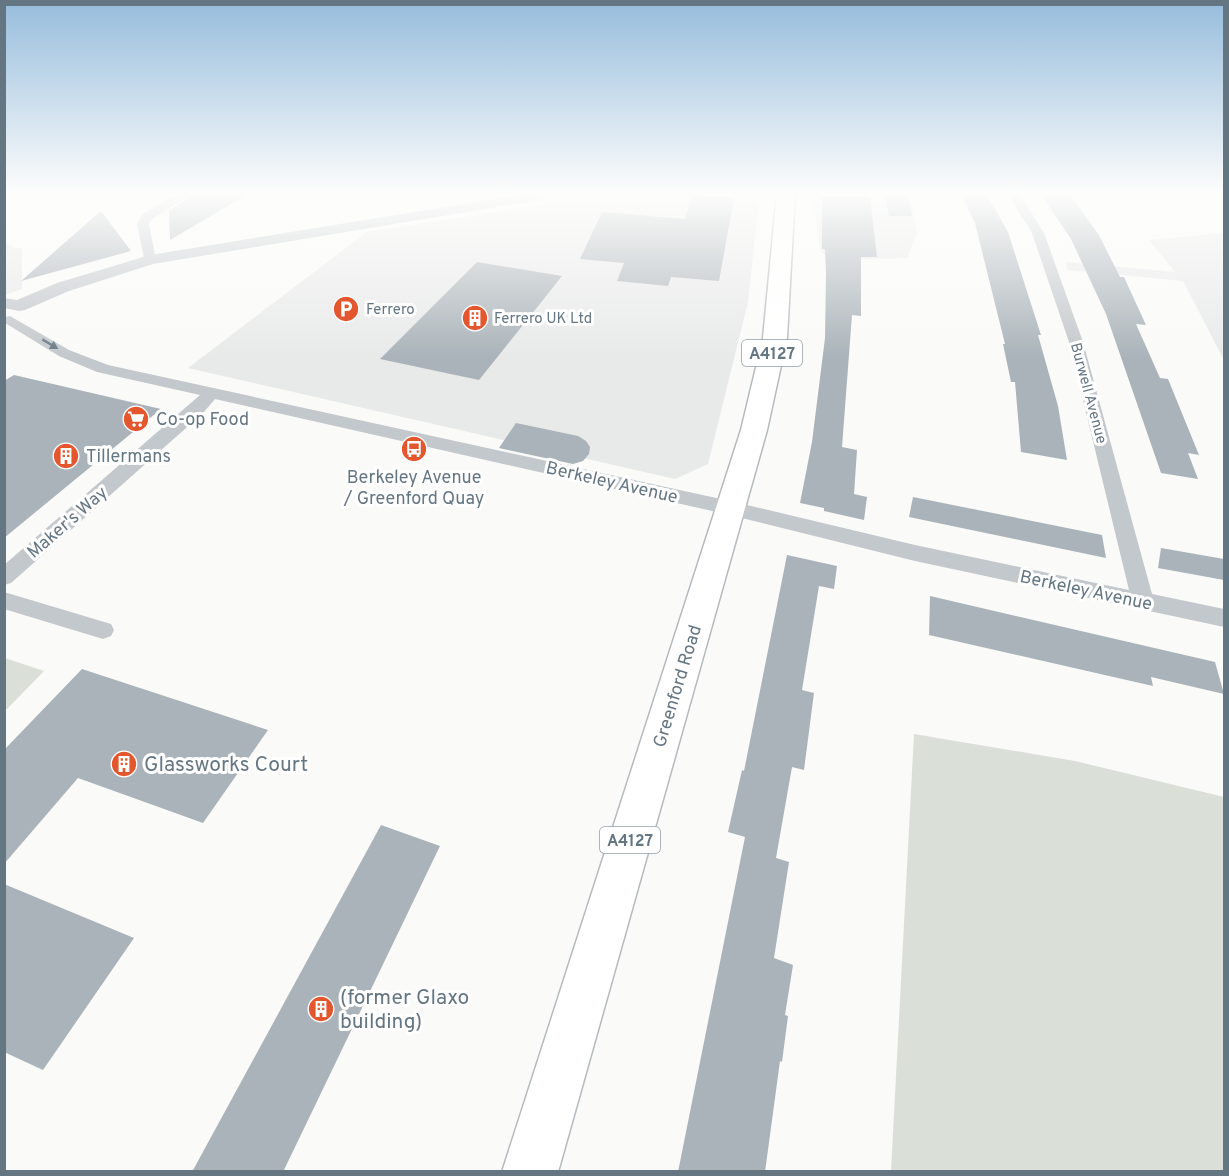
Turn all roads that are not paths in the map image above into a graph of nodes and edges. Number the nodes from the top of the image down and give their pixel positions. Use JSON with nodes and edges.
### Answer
{"nodes":[{"id":1,"x":148,"y":248,"type":"edge"},
{"id":2,"x":216,"y":248,"type":"edge"},
{"id":3,"x":782,"y":248,"type":"edge"},
{"id":4,"x":1043,"y":248,"type":"edge"},
{"id":5,"x":150,"y":260,"type":"junction"},
{"id":6,"x":9,"y":313,"type":"edge"},
{"id":7,"x":210,"y":394,"type":"junction"},
{"id":8,"x":730,"y":508,"type":"junction"},
{"id":9,"x":4,"y":577,"type":"edge"},
{"id":10,"x":4,"y":600,"type":"edge"},
{"id":11,"x":1143,"y":602,"type":"junction"},
{"id":12,"x":1224,"y":618,"type":"edge"},
{"id":13,"x":103,"y":630,"type":"dead end"},
{"id":14,"x":531,"y":1172,"type":"edge"}],
"edges":[{"from":1,"to":5,"type":"street"},
{"from":2,"to":5,"type":"street"},
{"from":3,"to":8,"type":"main road","name":"Greenford Road","number":"A4127"},
{"from":4,"to":11,"type":"street","name":"Burwell Avenue"},
{"from":5,"to":6,"type":"street"},
{"from":6,"to":7,"type":"street","name":"Berkeley Avenue","one_way":true},
{"from":7,"to":8,"type":"street","name":"Berkeley Avenue"},
{"from":7,"to":9,"type":"street","name":"Maker's Way"},
{"from":8,"to":11,"type":"street","name":"Berkeley Avenue"},
{"from":8,"to":14,"type":"main road","name":"Greenford Road","number":"A4127"},
{"from":10,"to":13,"type":"street"},
{"from":11,"to":12,"type":"street","name":"Berkeley Avenue"}]}
